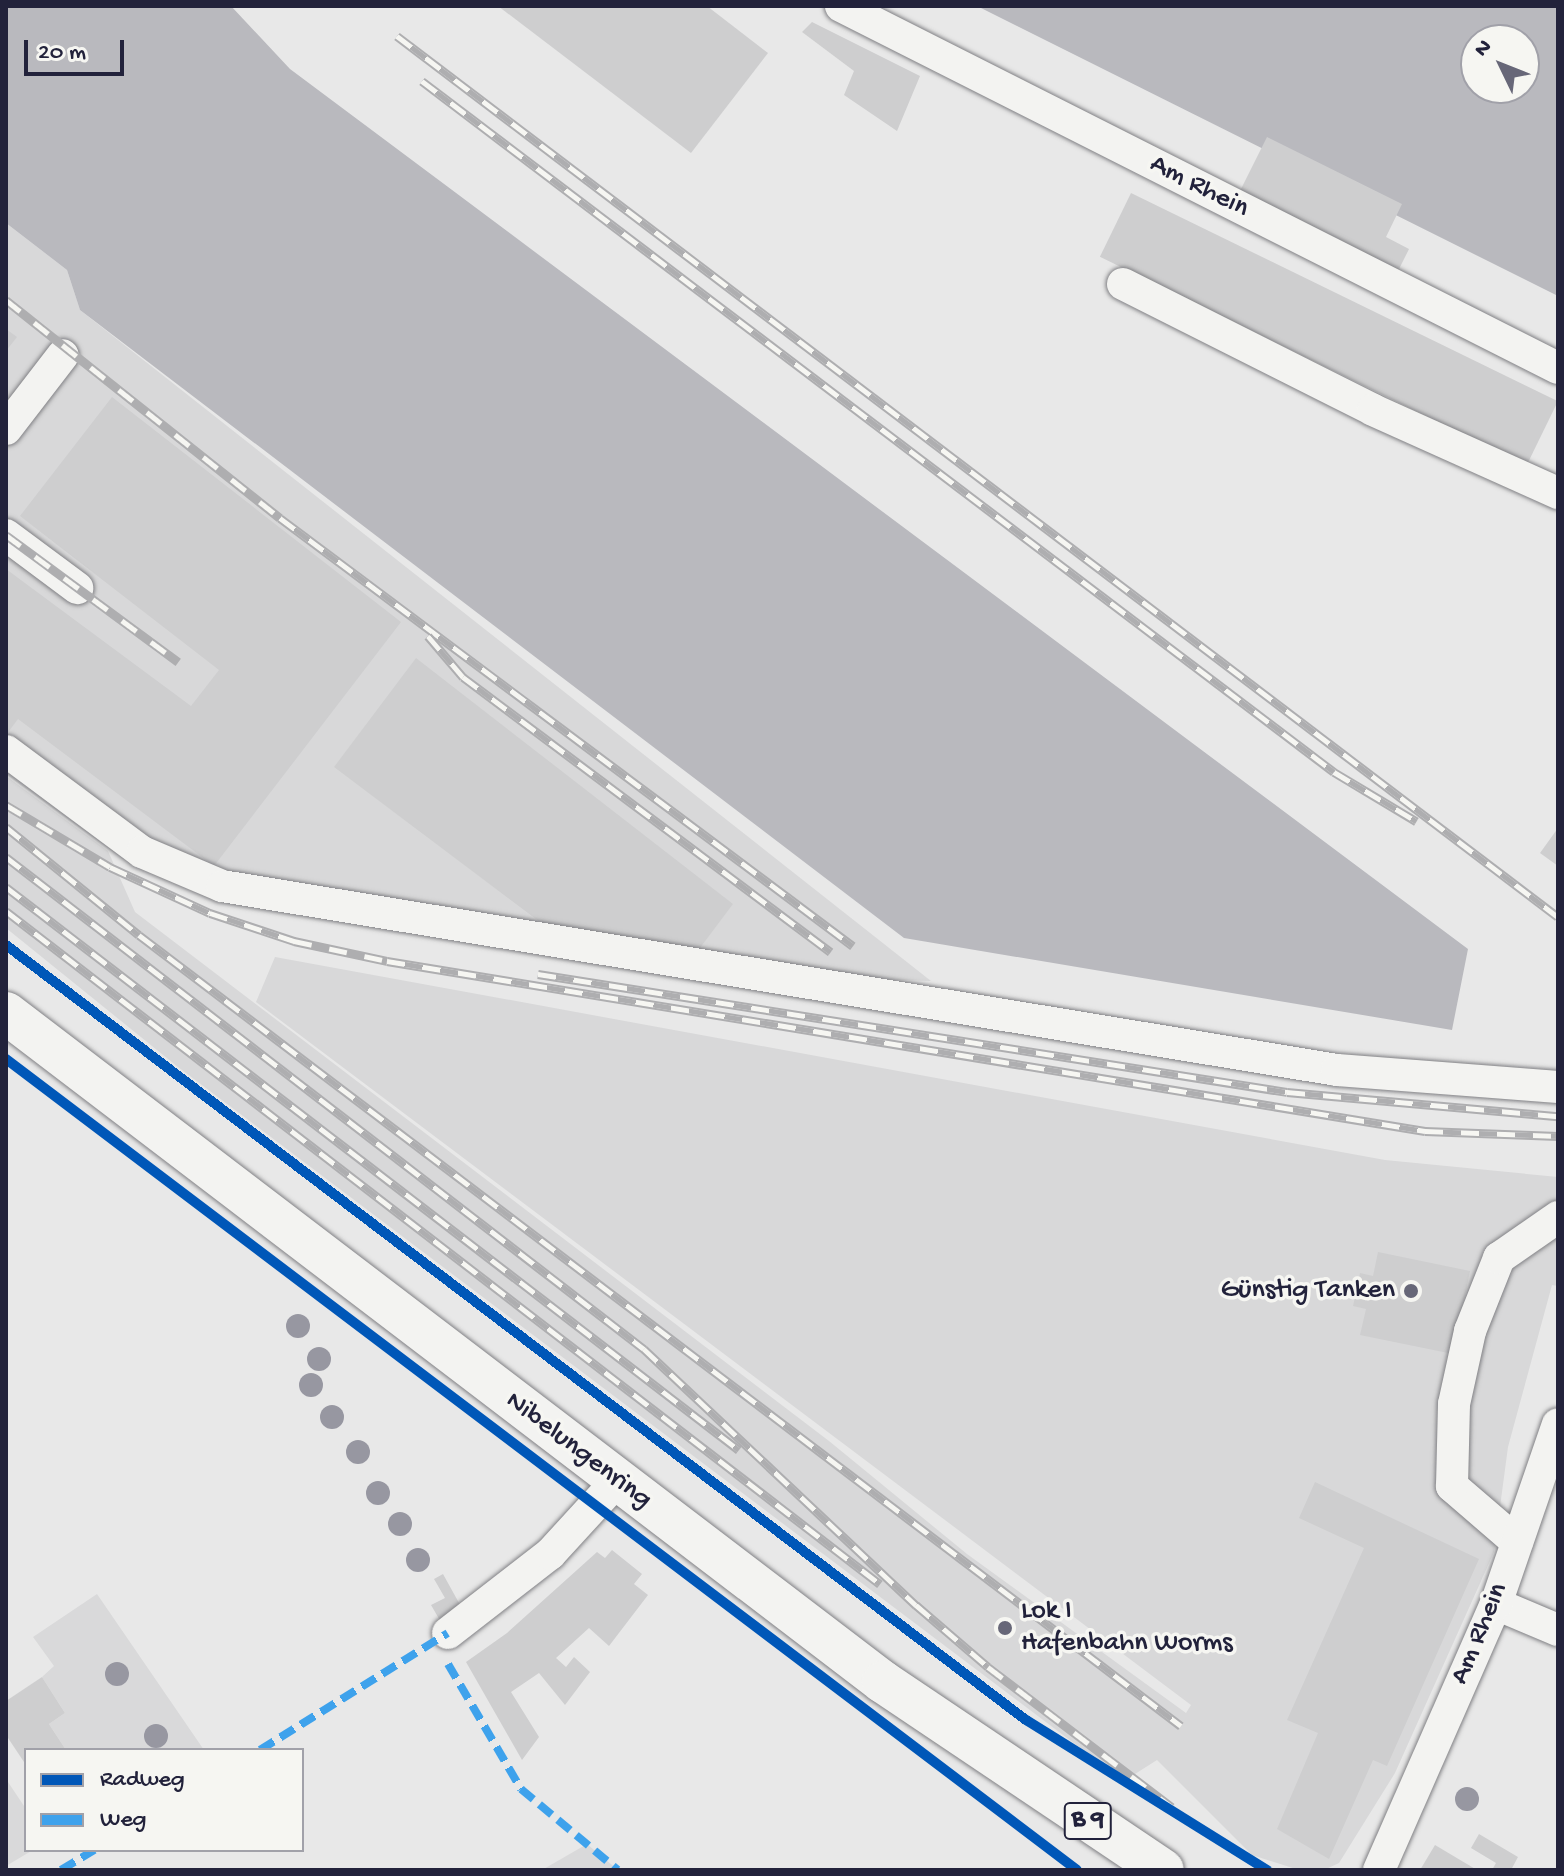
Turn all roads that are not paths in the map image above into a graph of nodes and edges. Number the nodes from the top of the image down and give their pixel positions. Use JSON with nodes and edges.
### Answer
{"nodes":[{"id":1,"x":841,"y":6,"type":"edge"},
{"id":2,"x":1123,"y":284,"type":"dead end"},
{"id":3,"x":63,"y":355,"type":"dead end"},
{"id":4,"x":1558,"y":368,"type":"edge"},
{"id":5,"x":6,"y":429,"type":"edge"},
{"id":6,"x":1558,"y":493,"type":"edge"},
{"id":7,"x":6,"y":535,"type":"edge"},
{"id":8,"x":77,"y":588,"type":"dead end"},
{"id":9,"x":6,"y":751,"type":"edge"},
{"id":10,"x":6,"y":1013,"type":"edge"},
{"id":11,"x":1558,"y":1087,"type":"edge"},
{"id":12,"x":1558,"y":1217,"type":"edge"},
{"id":13,"x":1558,"y":1424,"type":"edge"},
{"id":14,"x":617,"y":1481,"type":"junction"},
{"id":15,"x":1517,"y":1542,"type":"junction"},
{"id":16,"x":1496,"y":1604,"type":"junction"},
{"id":17,"x":1558,"y":1630,"type":"edge"},
{"id":18,"x":448,"y":1633,"type":"dead end"},
{"id":19,"x":1389,"y":1839,"type":"junction"},
{"id":20,"x":1163,"y":1870,"type":"edge"},
{"id":21,"x":1364,"y":1870,"type":"edge"},
{"id":22,"x":1379,"y":1870,"type":"edge"}],
"edges":[{"from":1,"to":4,"type":"street","name":"Am Rhein"},
{"from":2,"to":6,"type":"street"},
{"from":3,"to":5,"type":"street"},
{"from":7,"to":8,"type":"street"},
{"from":9,"to":11,"type":"street"},
{"from":10,"to":14,"type":"main road","name":"Nibelungenring","number":"B 9"},
{"from":12,"to":15,"type":"street"},
{"from":13,"to":15,"type":"street","name":"Am Rhein"},
{"from":14,"to":18,"type":"street"},
{"from":14,"to":20,"type":"main road","name":"Nibelungenring","number":"B 9"},
{"from":15,"to":16,"type":"street","name":"Am Rhein"},
{"from":16,"to":17,"type":"street"},
{"from":16,"to":19,"type":"street","name":"Am Rhein"},
{"from":19,"to":21,"type":"street","name":"Am Rhein"},
{"from":19,"to":22,"type":"street","name":"Am Rhein"}]}
